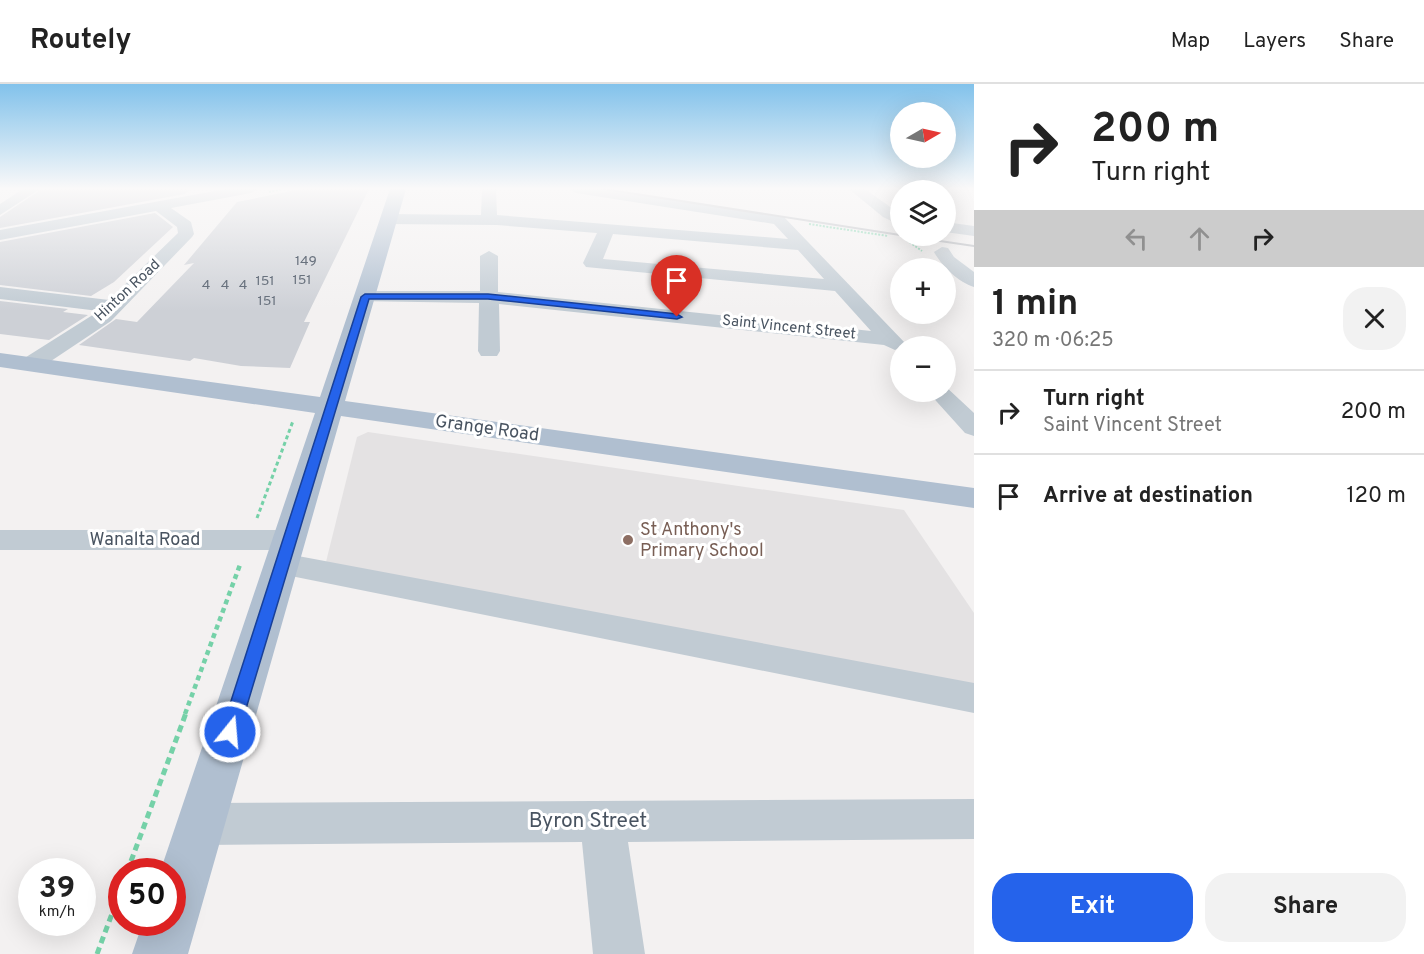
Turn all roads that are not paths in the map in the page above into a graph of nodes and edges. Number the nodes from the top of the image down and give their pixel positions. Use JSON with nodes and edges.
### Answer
{"nodes":[{"id":1,"x":607,"y":229,"type":"edge"},
{"id":2,"x":30,"y":230,"type":"edge"},
{"id":3,"x":186,"y":230,"type":"edge"},
{"id":4,"x":385,"y":230,"type":"edge"},
{"id":5,"x":614,"y":230,"type":"edge"},
{"id":6,"x":787,"y":230,"type":"edge"},
{"id":7,"x":0,"y":235,"type":"edge"},
{"id":8,"x":801,"y":245,"type":"junction"},
{"id":9,"x":970,"y":255,"type":"dead end"},
{"id":10,"x":489,"y":256,"type":"dead end"},
{"id":11,"x":974,"y":281,"type":"edge"},
{"id":12,"x":840,"y":286,"type":"junction"},
{"id":13,"x":0,"y":293,"type":"edge"},
{"id":14,"x":365,"y":297,"type":"junction"},
{"id":15,"x":488,"y":297,"type":"junction"},
{"id":16,"x":116,"y":307,"type":"junction"},
{"id":17,"x":890,"y":339,"type":"edge"},
{"id":18,"x":890,"y":343,"type":"edge"},
{"id":19,"x":489,"y":351,"type":"dead end"},
{"id":20,"x":0,"y":360,"type":"edge"},
{"id":21,"x":31,"y":364,"type":"junction"},
{"id":22,"x":949,"y":402,"type":"edge"},
{"id":23,"x":330,"y":407,"type":"junction"},
{"id":24,"x":974,"y":428,"type":"edge"},
{"id":25,"x":974,"y":498,"type":"edge"},
{"id":26,"x":0,"y":540,"type":"edge"},
{"id":27,"x":286,"y":552,"type":"junction"},
{"id":28,"x":974,"y":699,"type":"edge"},
{"id":29,"x":974,"y":819,"type":"edge"},
{"id":30,"x":602,"y":821,"type":"junction"},
{"id":31,"x":201,"y":824,"type":"junction"},
{"id":32,"x":186,"y":871,"type":"edge"},
{"id":33,"x":166,"y":936,"type":"edge"},
{"id":34,"x":160,"y":954,"type":"edge"},
{"id":35,"x":619,"y":954,"type":"edge"}],
"edges":[{"from":1,"to":12,"type":"street"},
{"from":2,"to":7,"type":"street"},
{"from":3,"to":16,"type":"street","name":"Hinton Road"},
{"from":4,"to":14,"type":"main road"},
{"from":5,"to":8,"type":"street"},
{"from":6,"to":8,"type":"street"},
{"from":8,"to":12,"type":"street"},
{"from":9,"to":11,"type":"street"},
{"from":10,"to":15,"type":"street"},
{"from":12,"to":17,"type":"street"},
{"from":13,"to":16,"type":"street"},
{"from":14,"to":15,"type":"street","name":"Saint Vincent Street"},
{"from":14,"to":23,"type":"main road"},
{"from":15,"to":18,"type":"street","name":"Saint Vincent Street"},
{"from":15,"to":19,"type":"street"},
{"from":16,"to":21,"type":"street","name":"Hinton Road"},
{"from":20,"to":21,"type":"main road","name":"Grange Road"},
{"from":21,"to":23,"type":"main road","name":"Grange Road"},
{"from":22,"to":24,"type":"street"},
{"from":23,"to":25,"type":"main road","name":"Grange Road"},
{"from":23,"to":27,"type":"main road"},
{"from":26,"to":27,"type":"street","name":"Wanalta Road"},
{"from":27,"to":28,"type":"street","name":"Wanalta Road"},
{"from":27,"to":31,"type":"main road"},
{"from":29,"to":30,"type":"street","name":"Byron Street"},
{"from":30,"to":31,"type":"street","name":"Byron Street"},
{"from":30,"to":35,"type":"street"},
{"from":31,"to":32,"type":"main road"},
{"from":33,"to":34,"type":"main road"}]}
